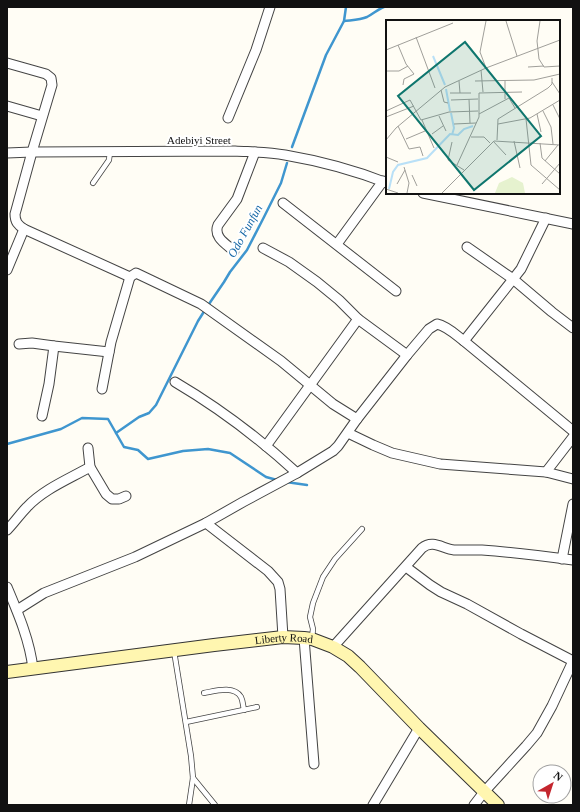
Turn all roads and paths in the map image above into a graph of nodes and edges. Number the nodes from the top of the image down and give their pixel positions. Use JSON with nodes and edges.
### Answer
{"nodes":[{"id":1,"x":270,"y":7,"type":"edge"},
{"id":2,"x":7,"y":63,"type":"edge"},
{"id":3,"x":7,"y":106,"type":"edge"},
{"id":4,"x":42,"y":116,"type":"junction"},
{"id":5,"x":228,"y":118,"type":"dead end"},
{"id":6,"x":32,"y":152,"type":"junction"},
{"id":7,"x":110,"y":152,"type":"junction"},
{"id":8,"x":255,"y":152,"type":"junction"},
{"id":9,"x":7,"y":153,"type":"edge"},
{"id":10,"x":385,"y":182,"type":"edge"},
{"id":11,"x":93,"y":183,"type":"dead end"},
{"id":12,"x":428,"y":194,"type":"edge"},
{"id":13,"x":283,"y":204,"type":"dead end"},
{"id":14,"x":546,"y":218,"type":"junction"},
{"id":15,"x":573,"y":224,"type":"edge"},
{"id":16,"x":24,"y":229,"type":"junction"},
{"id":17,"x":337,"y":244,"type":"junction"},
{"id":18,"x":467,"y":247,"type":"dead end"},
{"id":19,"x":263,"y":248,"type":"dead end"},
{"id":20,"x":234,"y":251,"type":"dead end"},
{"id":21,"x":7,"y":270,"type":"edge"},
{"id":22,"x":130,"y":277,"type":"junction"},
{"id":23,"x":513,"y":279,"type":"junction"},
{"id":24,"x":396,"y":291,"type":"dead end"},
{"id":25,"x":358,"y":319,"type":"junction"},
{"id":26,"x":573,"y":328,"type":"edge"},
{"id":27,"x":464,"y":341,"type":"junction"},
{"id":28,"x":19,"y":344,"type":"dead end"},
{"id":29,"x":54,"y":346,"type":"junction"},
{"id":30,"x":109,"y":352,"type":"junction"},
{"id":31,"x":407,"y":355,"type":"junction"},
{"id":32,"x":175,"y":382,"type":"dead end"},
{"id":33,"x":311,"y":386,"type":"junction"},
{"id":34,"x":102,"y":389,"type":"dead end"},
{"id":35,"x":42,"y":416,"type":"dead end"},
{"id":36,"x":357,"y":419,"type":"junction"},
{"id":37,"x":573,"y":431,"type":"edge"},
{"id":38,"x":348,"y":433,"type":"junction"},
{"id":39,"x":573,"y":437,"type":"edge"},
{"id":40,"x":266,"y":446,"type":"junction"},
{"id":41,"x":88,"y":448,"type":"dead end"},
{"id":42,"x":90,"y":467,"type":"junction"},
{"id":43,"x":546,"y":472,"type":"junction"},
{"id":44,"x":297,"y":473,"type":"junction"},
{"id":45,"x":573,"y":479,"type":"edge"},
{"id":46,"x":126,"y":496,"type":"dead end"},
{"id":47,"x":573,"y":504,"type":"edge"},
{"id":48,"x":206,"y":524,"type":"junction"},
{"id":49,"x":362,"y":529,"type":"dead end"},
{"id":50,"x":7,"y":530,"type":"edge"},
{"id":51,"x":562,"y":558,"type":"junction"},
{"id":52,"x":573,"y":560,"type":"edge"},
{"id":53,"x":406,"y":567,"type":"junction"},
{"id":54,"x":7,"y":587,"type":"edge"},
{"id":55,"x":17,"y":610,"type":"junction"},
{"id":56,"x":283,"y":637,"type":"junction"},
{"id":57,"x":308,"y":639,"type":"junction"},
{"id":58,"x":333,"y":647,"type":"junction"},
{"id":59,"x":174,"y":651,"type":"junction"},
{"id":60,"x":573,"y":661,"type":"edge"},
{"id":61,"x":33,"y":669,"type":"junction"},
{"id":62,"x":7,"y":672,"type":"edge"},
{"id":63,"x":204,"y":693,"type":"dead end"},
{"id":64,"x":257,"y":707,"type":"dead end"},
{"id":65,"x":244,"y":710,"type":"junction"},
{"id":66,"x":186,"y":722,"type":"junction"},
{"id":67,"x":419,"y":728,"type":"junction"},
{"id":68,"x":314,"y":764,"type":"dead end"},
{"id":69,"x":193,"y":778,"type":"junction"},
{"id":70,"x":484,"y":792,"type":"junction"},
{"id":71,"x":189,"y":805,"type":"edge"},
{"id":72,"x":215,"y":805,"type":"edge"},
{"id":73,"x":373,"y":805,"type":"edge"},
{"id":74,"x":474,"y":805,"type":"edge"},
{"id":75,"x":498,"y":805,"type":"edge"}],
"edges":[{"from":1,"to":5,"type":"street"},
{"from":2,"to":4,"type":"street"},
{"from":3,"to":4,"type":"street"},
{"from":4,"to":6,"type":"street"},
{"from":6,"to":7,"type":"street","name":"Adebiyi Street"},
{"from":6,"to":9,"type":"street","name":"Adebiyi Street"},
{"from":6,"to":16,"type":"street"},
{"from":7,"to":8,"type":"street","name":"Adebiyi Street"},
{"from":7,"to":11,"type":"lane"},
{"from":8,"to":10,"type":"street","name":"Adebiyi Street"},
{"from":8,"to":20,"type":"street"},
{"from":10,"to":17,"type":"street"},
{"from":12,"to":14,"type":"street"},
{"from":13,"to":17,"type":"street"},
{"from":14,"to":15,"type":"street"},
{"from":14,"to":23,"type":"street"},
{"from":16,"to":21,"type":"street"},
{"from":16,"to":22,"type":"street"},
{"from":17,"to":24,"type":"street"},
{"from":18,"to":23,"type":"street"},
{"from":19,"to":25,"type":"street"},
{"from":22,"to":30,"type":"street"},
{"from":22,"to":33,"type":"street"},
{"from":23,"to":26,"type":"street"},
{"from":23,"to":27,"type":"street"},
{"from":25,"to":31,"type":"street"},
{"from":25,"to":33,"type":"street"},
{"from":27,"to":31,"type":"street"},
{"from":27,"to":37,"type":"street"},
{"from":28,"to":29,"type":"street"},
{"from":29,"to":30,"type":"street"},
{"from":29,"to":35,"type":"street"},
{"from":30,"to":34,"type":"street"},
{"from":31,"to":36,"type":"street"},
{"from":32,"to":40,"type":"street"},
{"from":33,"to":36,"type":"street"},
{"from":33,"to":40,"type":"street"},
{"from":36,"to":38,"type":"street"},
{"from":38,"to":43,"type":"street"},
{"from":38,"to":44,"type":"street"},
{"from":39,"to":43,"type":"street"},
{"from":40,"to":44,"type":"street"},
{"from":41,"to":42,"type":"street"},
{"from":42,"to":46,"type":"street"},
{"from":42,"to":50,"type":"street"},
{"from":43,"to":45,"type":"street"},
{"from":44,"to":48,"type":"street"},
{"from":47,"to":51,"type":"street"},
{"from":48,"to":55,"type":"street"},
{"from":48,"to":56,"type":"street"},
{"from":49,"to":57,"type":"lane"},
{"from":51,"to":52,"type":"street"},
{"from":51,"to":53,"type":"street"},
{"from":53,"to":58,"type":"street"},
{"from":53,"to":60,"type":"street"},
{"from":54,"to":55,"type":"street"},
{"from":55,"to":61,"type":"street"},
{"from":56,"to":57,"type":"street","name":"Liberty Road"},
{"from":56,"to":59,"type":"street","name":"Liberty Road"},
{"from":57,"to":58,"type":"street","name":"Liberty Road"},
{"from":57,"to":68,"type":"street"},
{"from":58,"to":67,"type":"street","name":"Liberty Road"},
{"from":59,"to":61,"type":"street","name":"Liberty Road"},
{"from":59,"to":66,"type":"lane"},
{"from":60,"to":70,"type":"street"},
{"from":61,"to":62,"type":"street","name":"Liberty Road"},
{"from":63,"to":65,"type":"lane"},
{"from":64,"to":65,"type":"lane"},
{"from":65,"to":66,"type":"lane"},
{"from":66,"to":69,"type":"lane"},
{"from":67,"to":70,"type":"street","name":"Liberty Road"},
{"from":67,"to":73,"type":"street"},
{"from":69,"to":71,"type":"lane"},
{"from":69,"to":72,"type":"lane"},
{"from":70,"to":74,"type":"street"},
{"from":70,"to":75,"type":"street","name":"Liberty Road"}]}
